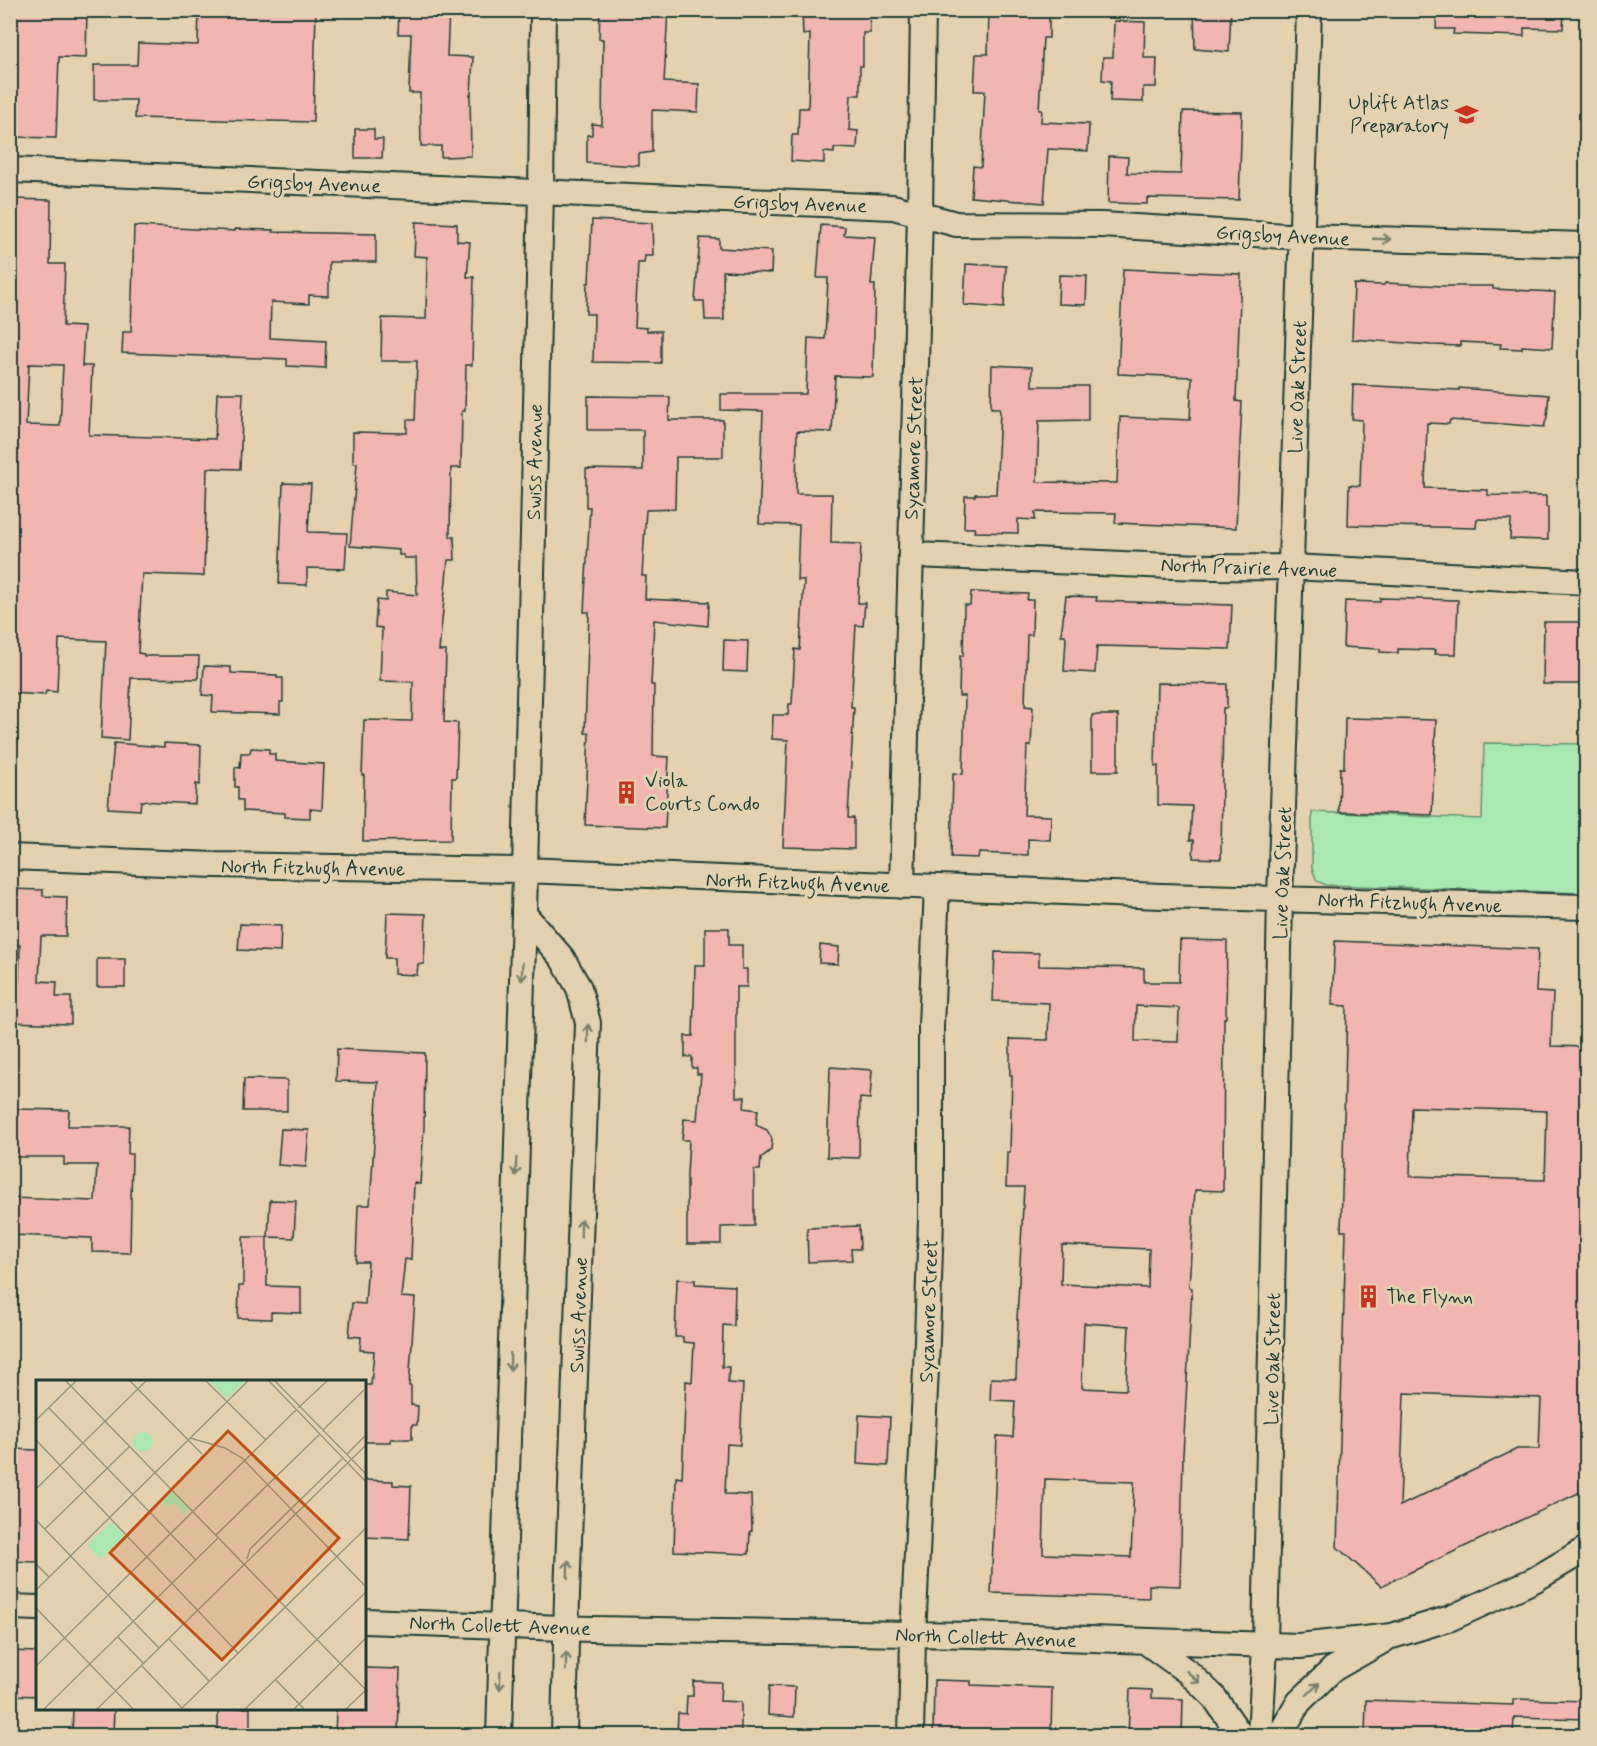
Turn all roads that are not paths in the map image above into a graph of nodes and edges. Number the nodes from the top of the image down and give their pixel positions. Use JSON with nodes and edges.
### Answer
{"nodes":[{"id":1,"x":543,"y":10,"type":"edge"},
{"id":2,"x":923,"y":10,"type":"edge"},
{"id":3,"x":1309,"y":10,"type":"edge"},
{"id":4,"x":10,"y":170,"type":"edge"},
{"id":5,"x":541,"y":193,"type":"junction"},
{"id":6,"x":920,"y":215,"type":"junction"},
{"id":7,"x":1303,"y":237,"type":"junction"},
{"id":8,"x":1587,"y":245,"type":"edge"},
{"id":9,"x":911,"y":555,"type":"junction"},
{"id":10,"x":1292,"y":567,"type":"junction"},
{"id":11,"x":1587,"y":582,"type":"edge"},
{"id":12,"x":10,"y":857,"type":"edge"},
{"id":13,"x":524,"y":870,"type":"junction"},
{"id":14,"x":902,"y":886,"type":"junction"},
{"id":15,"x":938,"y":887,"type":"junction"},
{"id":16,"x":1280,"y":899,"type":"junction"},
{"id":17,"x":1587,"y":907,"type":"edge"},
{"id":18,"x":524,"y":914,"type":"junction"},
{"id":19,"x":1587,"y":1549,"type":"edge"},
{"id":20,"x":10,"y":1607,"type":"edge"},
{"id":21,"x":36,"y":1608,"type":"edge"},
{"id":22,"x":366,"y":1620,"type":"edge"},
{"id":23,"x":502,"y":1626,"type":"junction"},
{"id":24,"x":566,"y":1628,"type":"junction"},
{"id":25,"x":913,"y":1635,"type":"junction"},
{"id":26,"x":1392,"y":1636,"type":"junction"},
{"id":27,"x":1146,"y":1642,"type":"junction"},
{"id":28,"x":1266,"y":1646,"type":"junction"},
{"id":29,"x":499,"y":1736,"type":"edge"},
{"id":30,"x":564,"y":1736,"type":"edge"},
{"id":31,"x":911,"y":1736,"type":"edge"},
{"id":32,"x":1241,"y":1736,"type":"edge"},
{"id":33,"x":1260,"y":1736,"type":"edge"},
{"id":34,"x":1279,"y":1736,"type":"edge"}],
"edges":[{"from":1,"to":5,"type":"street","name":"Swiss Avenue"},
{"from":2,"to":6,"type":"street","name":"Sycamore Street"},
{"from":3,"to":7,"type":"street","name":"Live Oak Street"},
{"from":4,"to":5,"type":"street","name":"Grigsby Avenue"},
{"from":5,"to":6,"type":"street","name":"Grigsby Avenue"},
{"from":5,"to":13,"type":"street","name":"Swiss Avenue"},
{"from":6,"to":7,"type":"street","name":"Grigsby Avenue"},
{"from":6,"to":9,"type":"street","name":"Sycamore Street"},
{"from":7,"to":8,"type":"street","name":"Grigsby Avenue","one_way":true},
{"from":7,"to":10,"type":"street","name":"Live Oak Street"},
{"from":9,"to":10,"type":"street","name":"North Prairie Avenue"},
{"from":9,"to":14,"type":"street","name":"Sycamore Street"},
{"from":10,"to":11,"type":"street","name":"North Prairie Avenue"},
{"from":10,"to":16,"type":"street","name":"Live Oak Street"},
{"from":12,"to":13,"type":"street","name":"North Fitzhugh Avenue"},
{"from":13,"to":14,"type":"street","name":"North Fitzhugh Avenue"},
{"from":13,"to":18,"type":"street","name":"Swiss Avenue"},
{"from":14,"to":15,"type":"street","name":"North Fitzhugh Avenue"},
{"from":15,"to":16,"type":"street","name":"North Fitzhugh Avenue"},
{"from":15,"to":25,"type":"street","name":"Sycamore Street"},
{"from":16,"to":17,"type":"street","name":"North Fitzhugh Avenue"},
{"from":16,"to":28,"type":"street","name":"Live Oak Street"},
{"from":18,"to":23,"type":"street","name":"Swiss Avenue","one_way":true},
{"from":24,"to":18,"type":"street","name":"Swiss Avenue","one_way":true},
{"from":19,"to":26,"type":"street","name":"North Collett Avenue"},
{"from":20,"to":21,"type":"street"},
{"from":22,"to":23,"type":"street","name":"North Collett Avenue"},
{"from":23,"to":24,"type":"street","name":"North Collett Avenue"},
{"from":23,"to":29,"type":"street","name":"Swiss Avenue","one_way":true},
{"from":24,"to":25,"type":"street","name":"North Collett Avenue"},
{"from":30,"to":24,"type":"street","name":"Swiss Avenue","one_way":true},
{"from":25,"to":27,"type":"street","name":"North Collett Avenue"},
{"from":25,"to":31,"type":"street","name":"Sycamore Street"},
{"from":26,"to":28,"type":"street","name":"North Collett Avenue"},
{"from":34,"to":26,"type":"street","one_way":true},
{"from":27,"to":28,"type":"street","name":"North Collett Avenue"},
{"from":27,"to":32,"type":"street","one_way":true},
{"from":28,"to":33,"type":"street","name":"Live Oak Street"}]}
